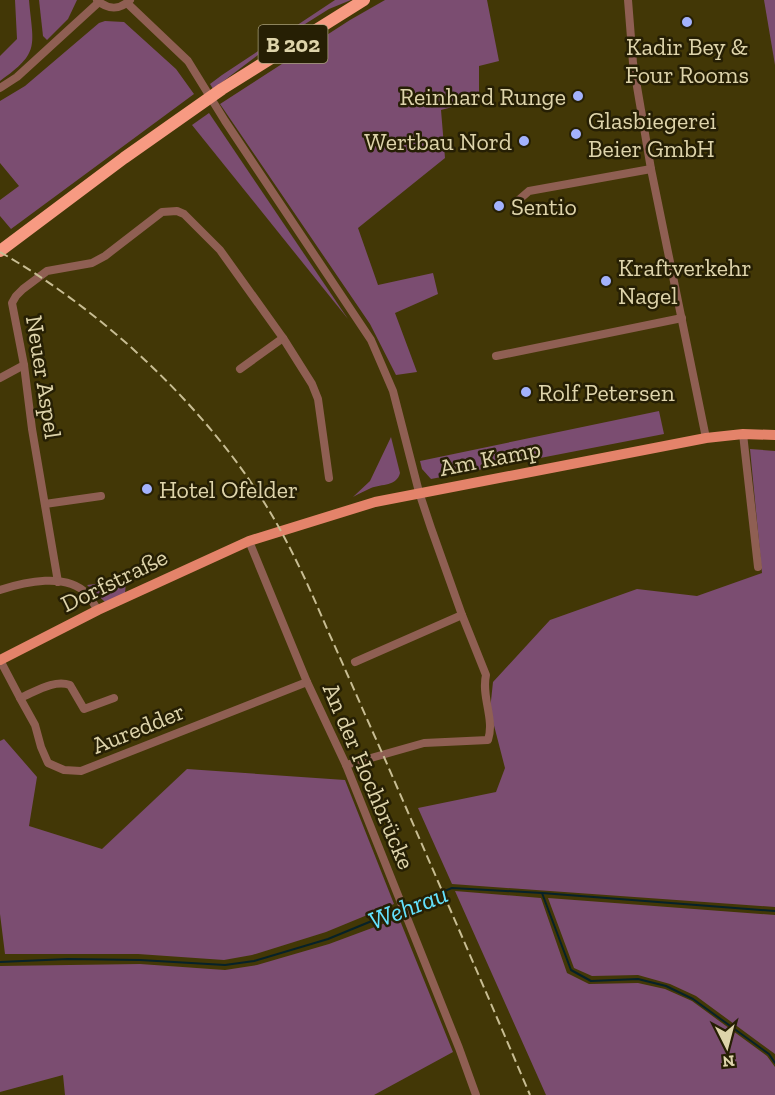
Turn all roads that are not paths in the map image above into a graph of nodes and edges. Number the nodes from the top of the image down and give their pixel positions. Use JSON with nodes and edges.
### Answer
{"nodes":[{"id":1,"x":364,"y":0,"type":"edge"},
{"id":2,"x":628,"y":0,"type":"edge"},
{"id":3,"x":98,"y":1,"type":"edge"},
{"id":4,"x":129,"y":2,"type":"edge"},
{"id":5,"x":0,"y":88,"type":"edge"},
{"id":6,"x":651,"y":168,"type":"junction"},
{"id":7,"x":514,"y":204,"type":"dead end"},
{"id":8,"x":0,"y":251,"type":"edge"},
{"id":9,"x":682,"y":318,"type":"junction"},
{"id":10,"x":283,"y":338,"type":"junction"},
{"id":11,"x":496,"y":356,"type":"dead end"},
{"id":12,"x":24,"y":365,"type":"junction"},
{"id":13,"x":240,"y":369,"type":"dead end"},
{"id":14,"x":0,"y":378,"type":"edge"},
{"id":15,"x":743,"y":434,"type":"junction"},
{"id":16,"x":775,"y":435,"type":"edge"},
{"id":17,"x":706,"y":438,"type":"junction"},
{"id":18,"x":329,"y":478,"type":"dead end"},
{"id":19,"x":419,"y":492,"type":"junction"},
{"id":20,"x":101,"y":496,"type":"dead end"},
{"id":21,"x":45,"y":504,"type":"junction"},
{"id":22,"x":249,"y":541,"type":"junction"},
{"id":23,"x":758,"y":567,"type":"dead end"},
{"id":24,"x":58,"y":582,"type":"junction"},
{"id":25,"x":0,"y":590,"type":"edge"},
{"id":26,"x":98,"y":610,"type":"junction"},
{"id":27,"x":462,"y":615,"type":"junction"},
{"id":28,"x":0,"y":660,"type":"edge"},
{"id":29,"x":355,"y":662,"type":"dead end"},
{"id":30,"x":307,"y":682,"type":"junction"},
{"id":31,"x":20,"y":698,"type":"junction"},
{"id":32,"x":114,"y":698,"type":"dead end"},
{"id":33,"x":346,"y":765,"type":"junction"},
{"id":34,"x":476,"y":1095,"type":"edge"}],
"edges":[{"from":1,"to":8,"type":"highway","number":"B 202"},
{"from":2,"to":6,"type":"street"},
{"from":3,"to":4,"type":"street"},
{"from":3,"to":5,"type":"street"},
{"from":4,"to":19,"type":"street"},
{"from":6,"to":7,"type":"street"},
{"from":6,"to":9,"type":"street"},
{"from":9,"to":11,"type":"street"},
{"from":9,"to":17,"type":"street"},
{"from":10,"to":12,"type":"street","name":"Neuer Aspel"},
{"from":10,"to":13,"type":"street"},
{"from":10,"to":18,"type":"street"},
{"from":12,"to":14,"type":"street"},
{"from":12,"to":21,"type":"street","name":"Neuer Aspel"},
{"from":15,"to":16,"type":"main road","name":"Am Kamp"},
{"from":15,"to":17,"type":"main road","name":"Am Kamp"},
{"from":15,"to":23,"type":"street"},
{"from":17,"to":19,"type":"main road","name":"Am Kamp"},
{"from":19,"to":22,"type":"main road","name":"Am Kamp"},
{"from":19,"to":27,"type":"street"},
{"from":20,"to":21,"type":"street"},
{"from":21,"to":24,"type":"street","name":"Neuer Aspel"},
{"from":22,"to":26,"type":"main road","name":"Dorfstraße"},
{"from":22,"to":30,"type":"street","name":"An der Hochbrücke"},
{"from":24,"to":25,"type":"street"},
{"from":24,"to":26,"type":"street"},
{"from":26,"to":28,"type":"main road","name":"Dorfstraße"},
{"from":27,"to":29,"type":"street"},
{"from":27,"to":33,"type":"street"},
{"from":28,"to":31,"type":"street","name":"Auredder"},
{"from":30,"to":31,"type":"street","name":"Auredder"},
{"from":30,"to":33,"type":"street","name":"An der Hochbrücke"},
{"from":31,"to":32,"type":"street","name":"Auredder"},
{"from":33,"to":34,"type":"street","name":"An der Hochbrücke"}]}
